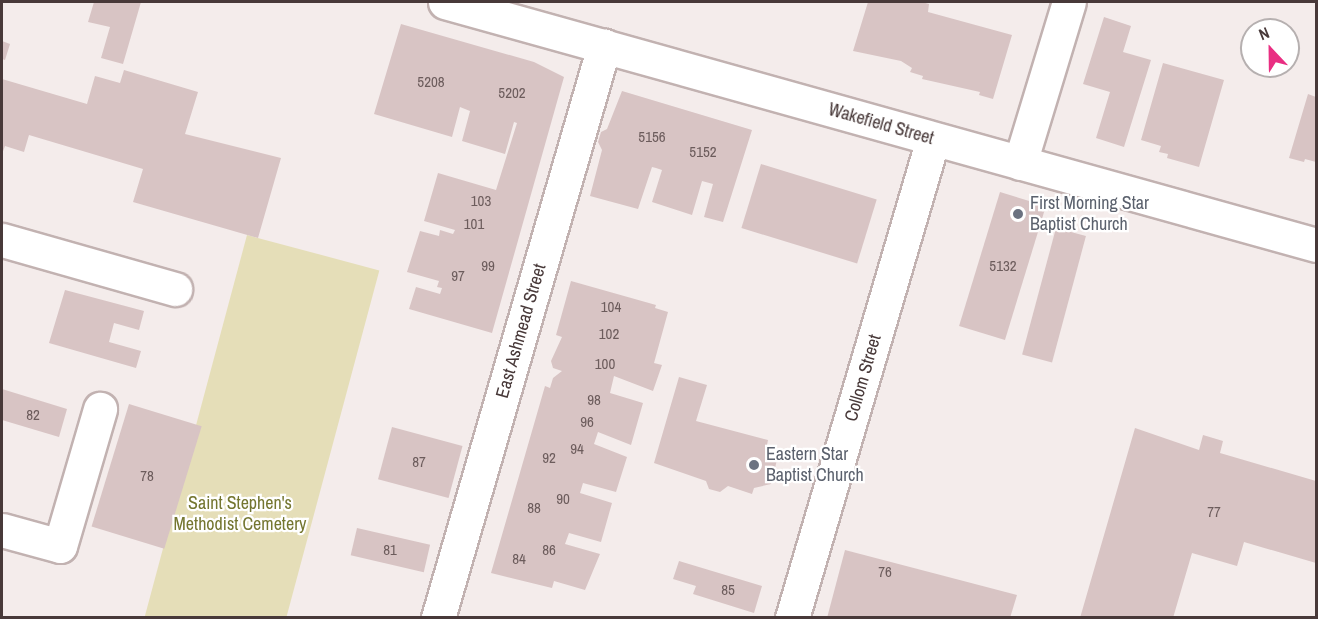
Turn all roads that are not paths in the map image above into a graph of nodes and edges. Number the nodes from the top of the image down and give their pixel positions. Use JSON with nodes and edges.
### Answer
{"nodes":[{"id":1,"x":445,"y":2,"type":"edge"},
{"id":2,"x":1069,"y":2,"type":"edge"},
{"id":3,"x":604,"y":45,"type":"junction"},
{"id":4,"x":933,"y":139,"type":"junction"},
{"id":5,"x":1020,"y":163,"type":"junction"},
{"id":6,"x":2,"y":240,"type":"edge"},
{"id":7,"x":1317,"y":245,"type":"edge"},
{"id":8,"x":175,"y":289,"type":"dead end"},
{"id":9,"x":100,"y":409,"type":"dead end"},
{"id":10,"x":2,"y":530,"type":"edge"},
{"id":11,"x":438,"y":618,"type":"edge"},
{"id":12,"x":792,"y":618,"type":"edge"}],
"edges":[{"from":1,"to":3,"type":"street","name":"Wakefield Street"},
{"from":2,"to":5,"type":"street"},
{"from":3,"to":4,"type":"street","name":"Wakefield Street"},
{"from":3,"to":11,"type":"street","name":"East Ashmead Street"},
{"from":4,"to":5,"type":"street","name":"Wakefield Street"},
{"from":4,"to":12,"type":"street","name":"Collom Street"},
{"from":5,"to":7,"type":"street","name":"Wakefield Street"},
{"from":6,"to":8,"type":"street"},
{"from":9,"to":10,"type":"street"}]}
